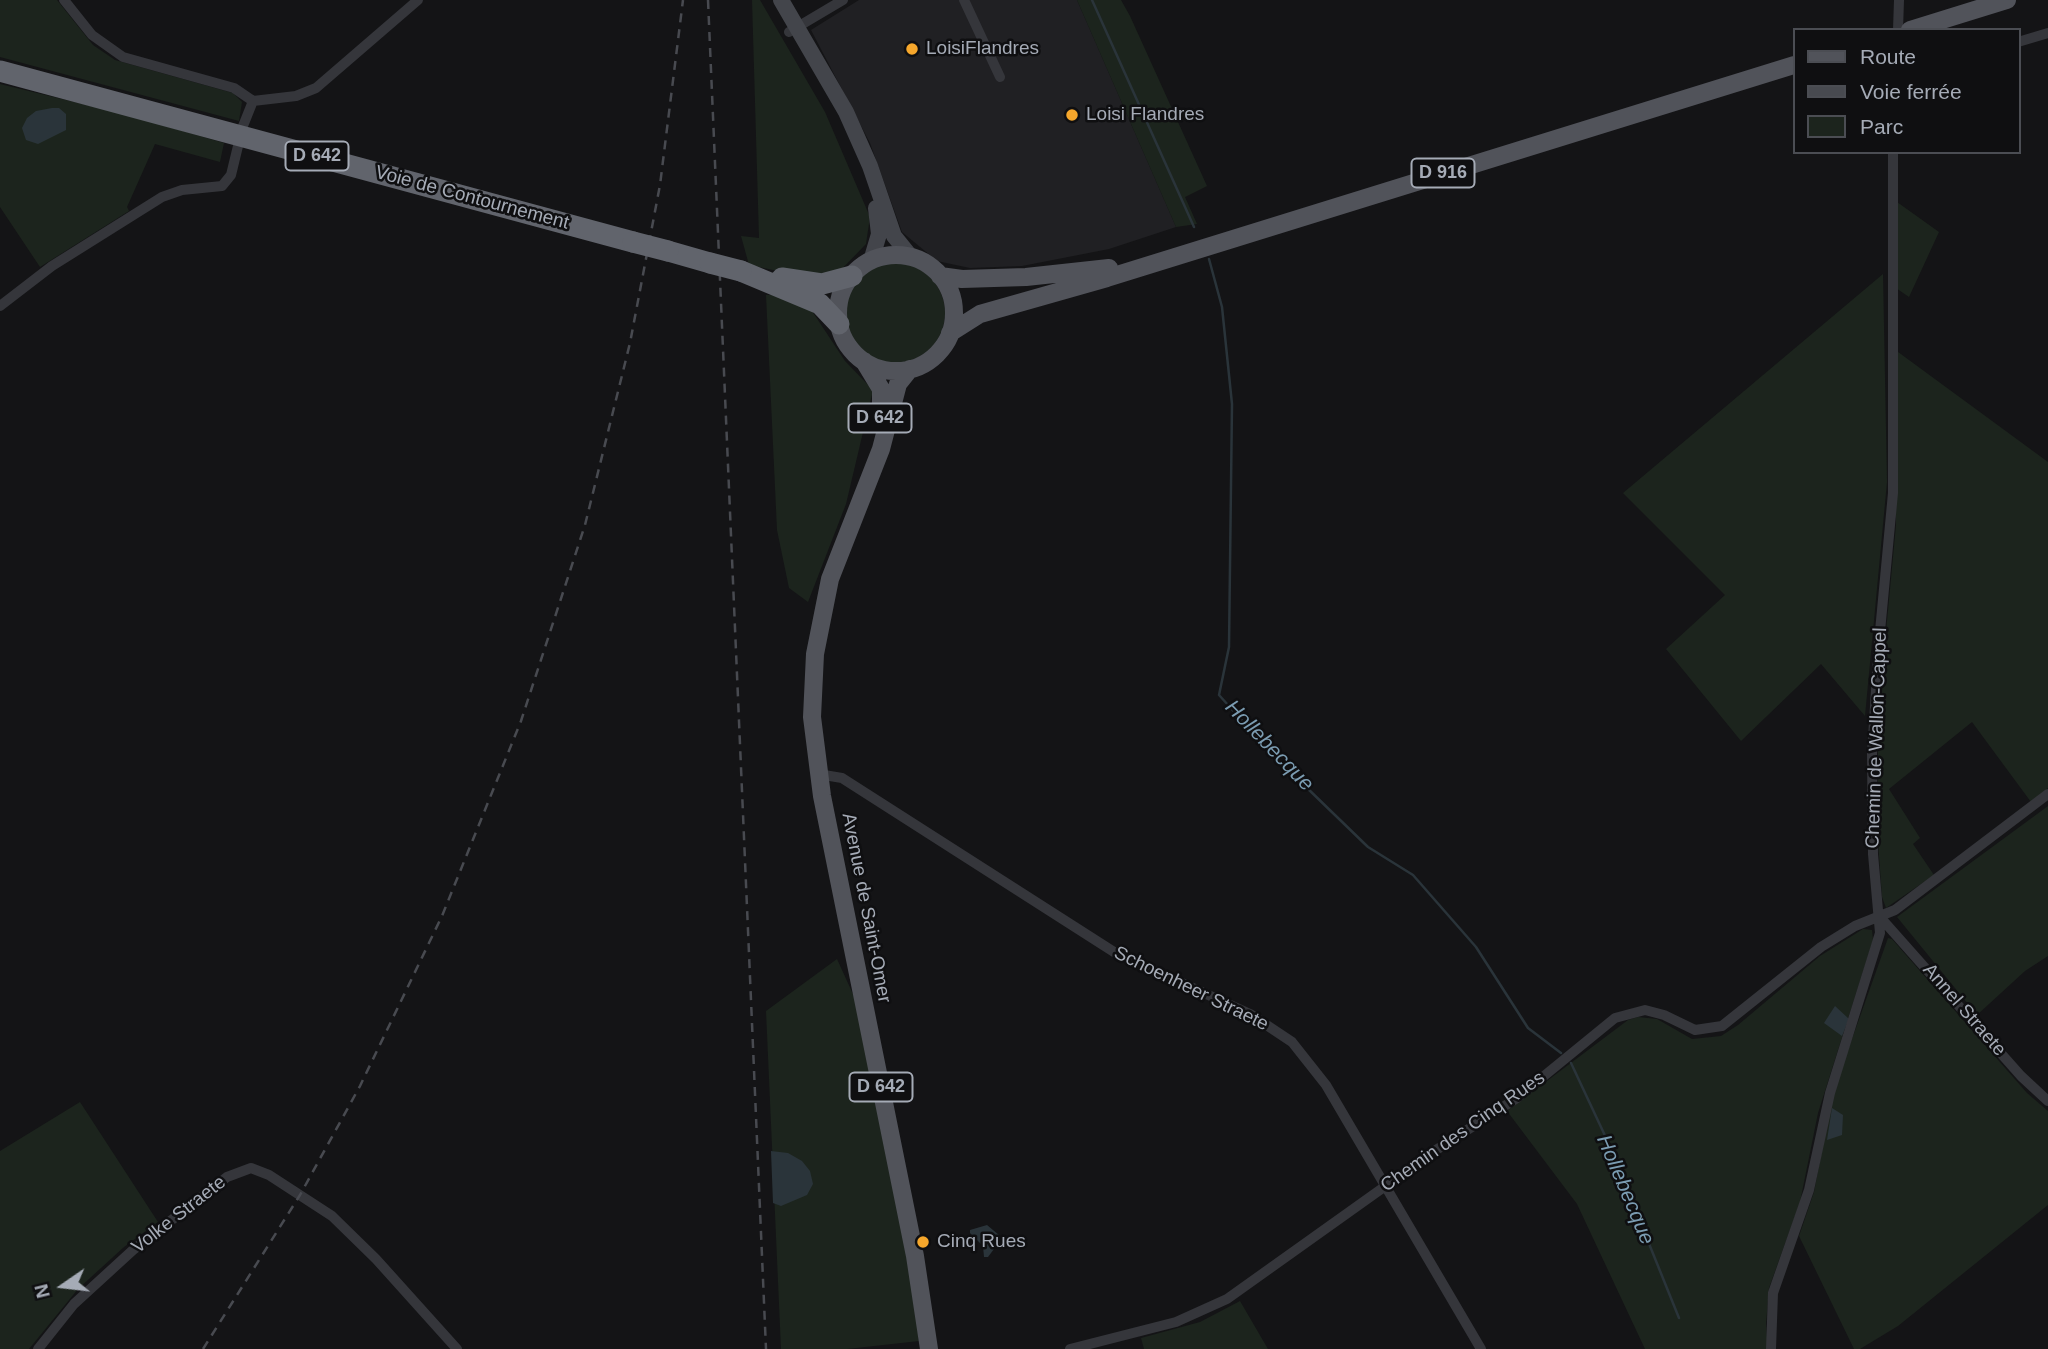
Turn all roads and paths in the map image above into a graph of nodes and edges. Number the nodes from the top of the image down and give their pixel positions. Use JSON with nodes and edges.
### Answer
{"nodes":[{"id":1,"x":64,"y":0,"type":"edge"},
{"id":2,"x":418,"y":0,"type":"edge"},
{"id":3,"x":772,"y":0,"type":"edge"},
{"id":4,"x":781,"y":0,"type":"edge"},
{"id":5,"x":843,"y":0,"type":"edge"},
{"id":6,"x":964,"y":0,"type":"edge"},
{"id":7,"x":1899,"y":0,"type":"edge"},
{"id":8,"x":2007,"y":0,"type":"edge"},
{"id":9,"x":1898,"y":28,"type":"edge"},
{"id":10,"x":1916,"y":28,"type":"edge"},
{"id":11,"x":793,"y":30,"type":"junction"},
{"id":12,"x":2048,"y":33,"type":"edge"},
{"id":13,"x":2020,"y":41,"type":"edge"},
{"id":14,"x":1792,"y":66,"type":"edge"},
{"id":15,"x":0,"y":71,"type":"edge"},
{"id":16,"x":1000,"y":77,"type":"dead end"},
{"id":17,"x":253,"y":101,"type":"junction"},
{"id":18,"x":243,"y":126,"type":"dead end"},
{"id":19,"x":237,"y":146,"type":"dead end"},
{"id":20,"x":1893,"y":154,"type":"edge"},
{"id":21,"x":1171,"y":256,"type":"junction"},
{"id":22,"x":911,"y":257,"type":"junction"},
{"id":23,"x":871,"y":261,"type":"junction"},
{"id":24,"x":741,"y":271,"type":"junction"},
{"id":25,"x":852,"y":276,"type":"junction"},
{"id":26,"x":940,"y":276,"type":"junction"},
{"id":27,"x":0,"y":306,"type":"edge"},
{"id":28,"x":839,"y":324,"type":"junction"},
{"id":29,"x":950,"y":333,"type":"junction"},
{"id":30,"x":864,"y":361,"type":"junction"},
{"id":31,"x":910,"y":369,"type":"junction"},
{"id":32,"x":867,"y":480,"type":"junction"},
{"id":33,"x":818,"y":774,"type":"junction"},
{"id":34,"x":2048,"y":794,"type":"edge"},
{"id":35,"x":1880,"y":917,"type":"junction"},
{"id":36,"x":2048,"y":1101,"type":"edge"},
{"id":37,"x":1386,"y":1186,"type":"junction"},
{"id":38,"x":38,"y":1349,"type":"edge"},
{"id":39,"x":457,"y":1349,"type":"edge"},
{"id":40,"x":929,"y":1349,"type":"edge"},
{"id":41,"x":1070,"y":1349,"type":"edge"},
{"id":42,"x":1481,"y":1349,"type":"edge"},
{"id":43,"x":1771,"y":1349,"type":"edge"}],
"edges":[{"from":1,"to":17,"type":"street"},
{"from":2,"to":17,"type":"street"},
{"from":3,"to":11,"type":"main road"},
{"from":4,"to":11,"type":"main road"},
{"from":5,"to":11,"type":"street"},
{"from":6,"to":16,"type":"street"},
{"from":7,"to":9,"type":"street"},
{"from":8,"to":10,"type":"main road"},
{"from":11,"to":22,"type":"main road"},
{"from":11,"to":23,"type":"main road"},
{"from":12,"to":13,"type":"street"},
{"from":14,"to":21,"type":"main road","number":"D 916"},
{"from":15,"to":24,"type":"highway","name":"Voie de Contournement","number":"D 642","bridge":true},
{"from":17,"to":18,"type":"street"},
{"from":19,"to":27,"type":"street"},
{"from":20,"to":35,"type":"street","name":"Chemin de Wallon-Cappel"},
{"from":21,"to":26,"type":"main road","number":"D 916"},
{"from":21,"to":29,"type":"main road","number":"D 916"},
{"from":22,"to":23,"type":"main road"},
{"from":22,"to":26,"type":"main road"},
{"from":23,"to":25,"type":"main road"},
{"from":24,"to":25,"type":"highway","name":"Voie de Contournement"},
{"from":24,"to":28,"type":"highway","name":"Voie de Contournement"},
{"from":25,"to":28,"type":"main road"},
{"from":26,"to":29,"type":"main road"},
{"from":28,"to":30,"type":"main road"},
{"from":29,"to":31,"type":"main road"},
{"from":30,"to":31,"type":"main road"},
{"from":30,"to":32,"type":"main road","name":"Avenue de Saint-Omer","number":"D 642"},
{"from":31,"to":32,"type":"main road","name":"Avenue de Saint-Omer","number":"D 642"},
{"from":32,"to":33,"type":"main road","name":"Avenue de Saint-Omer","number":"D 642"},
{"from":33,"to":37,"type":"street","name":"Schoenheer Straete"},
{"from":33,"to":40,"type":"main road","name":"Avenue de Saint-Omer","number":"D 642"},
{"from":34,"to":35,"type":"street","name":"Chemin des Cinq Rues"},
{"from":35,"to":36,"type":"street","name":"Annel Straete"},
{"from":35,"to":37,"type":"street","name":"Chemin des Cinq Rues"},
{"from":35,"to":43,"type":"street","name":"Chemin de Wallon-Cappel"},
{"from":37,"to":41,"type":"street","name":"Chemin des Cinq Rues"},
{"from":37,"to":42,"type":"street","name":"Schoenheer Straete"},
{"from":38,"to":39,"type":"street","name":"Volke Straete"}]}
